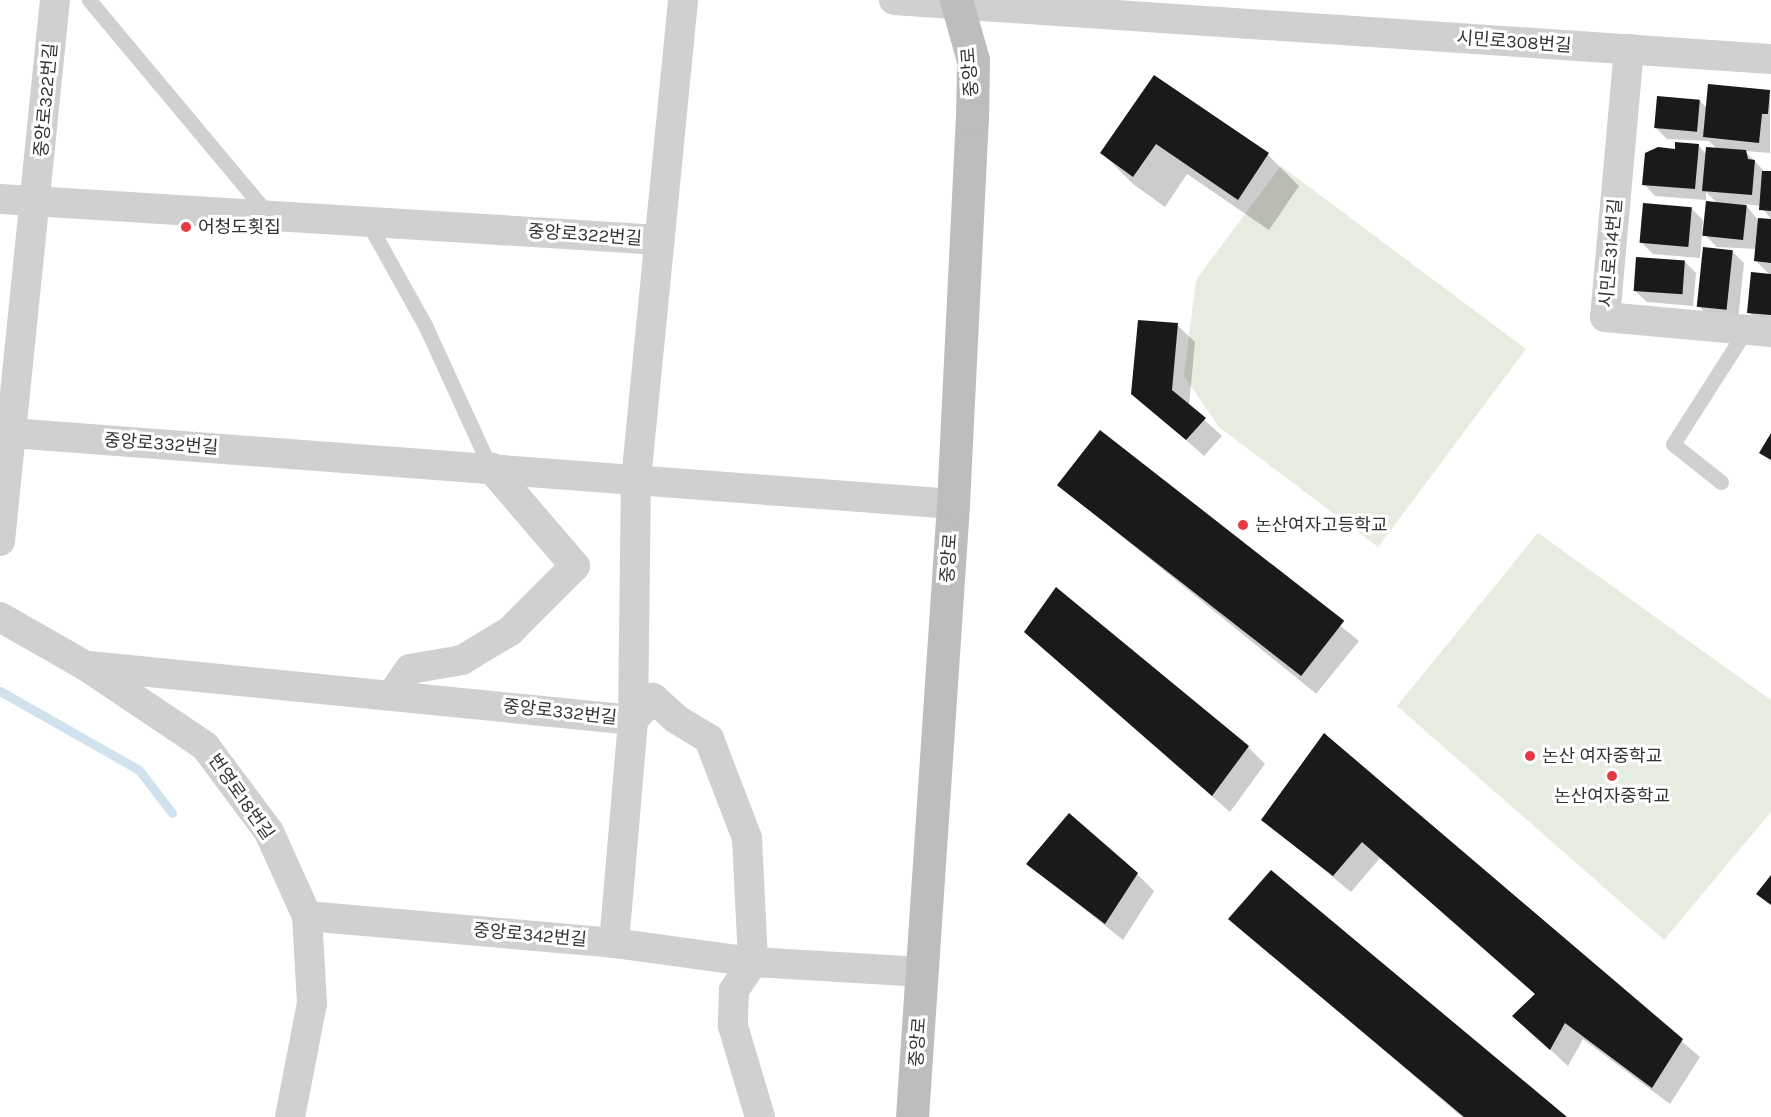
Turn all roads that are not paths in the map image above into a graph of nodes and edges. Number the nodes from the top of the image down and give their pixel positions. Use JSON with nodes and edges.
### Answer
{"nodes":[{"id":1,"x":56,"y":0,"type":"edge"},
{"id":2,"x":89,"y":0,"type":"edge"},
{"id":3,"x":683,"y":0,"type":"edge"},
{"id":4,"x":894,"y":0,"type":"edge"},
{"id":5,"x":958,"y":3,"type":"edge"},
{"id":6,"x":1257,"y":13,"type":"edge"},
{"id":7,"x":1629,"y":49,"type":"junction"},
{"id":8,"x":1771,"y":59,"type":"edge"},
{"id":9,"x":0,"y":199,"type":"edge"},
{"id":10,"x":36,"y":200,"type":"junction"},
{"id":11,"x":269,"y":215,"type":"junction"},
{"id":12,"x":367,"y":221,"type":"junction"},
{"id":13,"x":660,"y":240,"type":"junction"},
{"id":14,"x":1759,"y":331,"type":"edge"},
{"id":15,"x":11,"y":433,"type":"junction"},
{"id":16,"x":490,"y":467,"type":"junction"},
{"id":17,"x":636,"y":480,"type":"junction"},
{"id":18,"x":1721,"y":482,"type":"dead end"},
{"id":19,"x":953,"y":504,"type":"junction"},
{"id":20,"x":0,"y":542,"type":"edge"},
{"id":21,"x":0,"y":617,"type":"edge"},
{"id":22,"x":86,"y":666,"type":"junction"},
{"id":23,"x":393,"y":693,"type":"junction"},
{"id":24,"x":633,"y":720,"type":"junction"},
{"id":25,"x":307,"y":916,"type":"junction"},
{"id":26,"x":614,"y":943,"type":"junction"},
{"id":27,"x":753,"y":962,"type":"junction"},
{"id":28,"x":923,"y":972,"type":"junction"},
{"id":29,"x":290,"y":1117,"type":"edge"},
{"id":30,"x":760,"y":1117,"type":"edge"},
{"id":31,"x":912,"y":1117,"type":"edge"}],
"edges":[{"from":1,"to":10,"type":"street","name":"중앙로322번길"},
{"from":2,"to":11,"type":"lane"},
{"from":3,"to":13,"type":"street","name":"중앙로322번길"},
{"from":4,"to":5,"type":"street"},
{"from":5,"to":6,"type":"street","name":"시민로308번길"},
{"from":5,"to":19,"type":"street","name":"중앙로"},
{"from":6,"to":7,"type":"street","name":"시민로308번길"},
{"from":7,"to":8,"type":"street","name":"시민로308번길"},
{"from":7,"to":14,"type":"street","name":"시민로314번길"},
{"from":9,"to":10,"type":"street","name":"중앙로322번길"},
{"from":10,"to":11,"type":"street","name":"중앙로322번길"},
{"from":10,"to":15,"type":"street"},
{"from":11,"to":12,"type":"street","name":"중앙로322번길"},
{"from":12,"to":13,"type":"street","name":"중앙로322번길"},
{"from":12,"to":16,"type":"lane"},
{"from":13,"to":17,"type":"street","name":"중앙로332번길"},
{"from":14,"to":18,"type":"lane","name":"시민로314번길"},
{"from":15,"to":16,"type":"street","name":"중앙로332번길"},
{"from":15,"to":20,"type":"street"},
{"from":16,"to":17,"type":"street","name":"중앙로332번길"},
{"from":16,"to":23,"type":"street"},
{"from":17,"to":19,"type":"street","name":"중앙로332번길"},
{"from":17,"to":24,"type":"street","name":"중앙로332번길"},
{"from":19,"to":28,"type":"street","name":"중앙로"},
{"from":21,"to":22,"type":"street","name":"번영로18번길"},
{"from":22,"to":23,"type":"street","name":"중앙로332번길"},
{"from":22,"to":25,"type":"street","name":"번영로18번길"},
{"from":23,"to":24,"type":"street","name":"중앙로332번길"},
{"from":24,"to":26,"type":"street"},
{"from":24,"to":27,"type":"street"},
{"from":25,"to":26,"type":"street","name":"중앙로342번길"},
{"from":25,"to":29,"type":"street","name":"번영로18번길"},
{"from":26,"to":27,"type":"street","name":"중앙로342번길"},
{"from":27,"to":28,"type":"street","name":"중앙로342번길"},
{"from":27,"to":30,"type":"street"},
{"from":28,"to":31,"type":"street","name":"중앙로"}]}
